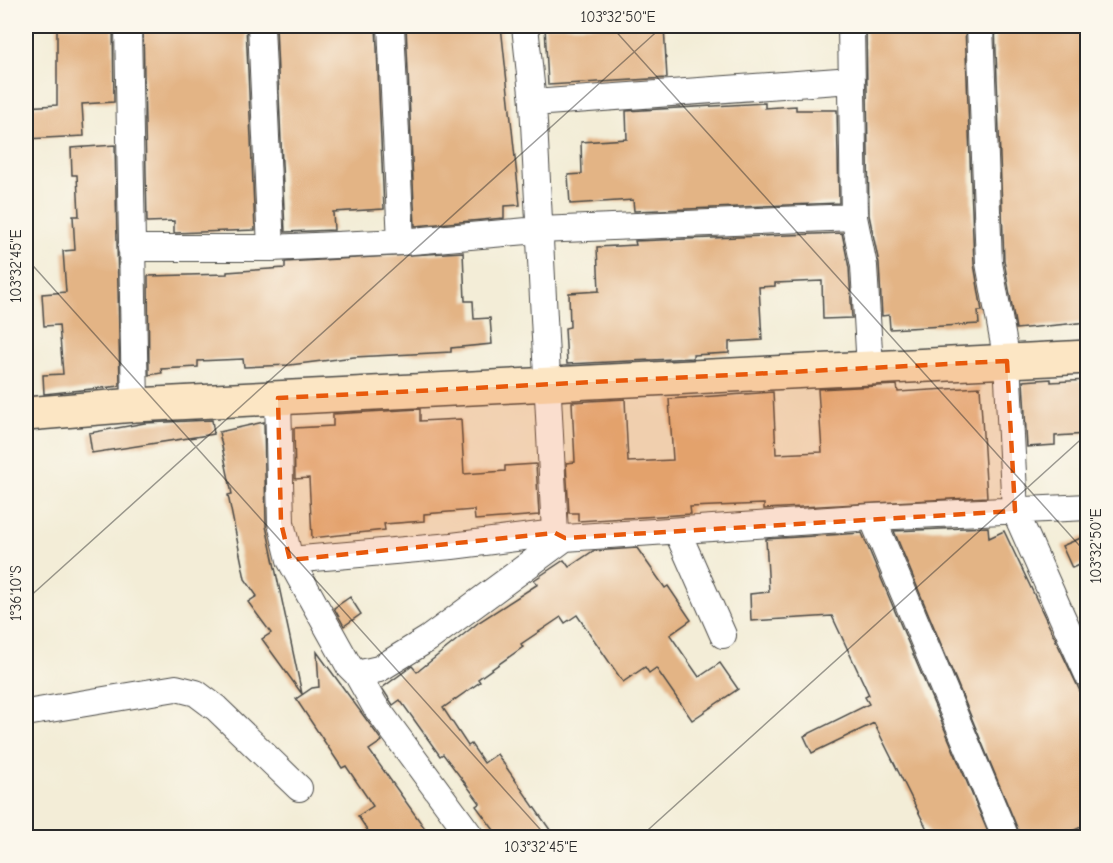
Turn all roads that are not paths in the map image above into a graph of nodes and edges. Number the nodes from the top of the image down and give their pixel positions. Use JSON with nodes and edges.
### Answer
{"nodes":[{"id":1,"x":128,"y":26,"type":"edge"},
{"id":2,"x":261,"y":26,"type":"edge"},
{"id":3,"x":391,"y":26,"type":"edge"},
{"id":4,"x":525,"y":26,"type":"edge"},
{"id":5,"x":851,"y":26,"type":"edge"},
{"id":6,"x":980,"y":26,"type":"edge"},
{"id":7,"x":852,"y":80,"type":"junction"},
{"id":8,"x":533,"y":103,"type":"junction"},
{"id":9,"x":854,"y":217,"type":"junction"},
{"id":10,"x":539,"y":230,"type":"junction"},
{"id":11,"x":400,"y":242,"type":"junction"},
{"id":12,"x":131,"y":248,"type":"junction"},
{"id":13,"x":272,"y":248,"type":"junction"},
{"id":14,"x":1088,"y":357,"type":"edge"},
{"id":15,"x":1007,"y":361,"type":"junction"},
{"id":16,"x":870,"y":368,"type":"junction"},
{"id":17,"x":547,"y":385,"type":"junction"},
{"id":18,"x":278,"y":398,"type":"junction"},
{"id":19,"x":135,"y":405,"type":"junction"},
{"id":20,"x":26,"y":414,"type":"edge"},
{"id":21,"x":1088,"y":507,"type":"edge"},
{"id":22,"x":1015,"y":511,"type":"junction"},
{"id":23,"x":872,"y":517,"type":"junction"},
{"id":24,"x":677,"y":531,"type":"junction"},
{"id":25,"x":560,"y":536,"type":"junction"},
{"id":26,"x":290,"y":560,"type":"junction"},
{"id":27,"x":723,"y":635,"type":"dead end"},
{"id":28,"x":1079,"y":639,"type":"edge"},
{"id":29,"x":357,"y":674,"type":"junction"},
{"id":30,"x":1088,"y":675,"type":"edge"},
{"id":31,"x":26,"y":713,"type":"edge"},
{"id":32,"x":299,"y":788,"type":"dead end"},
{"id":33,"x":472,"y":837,"type":"edge"},
{"id":34,"x":1006,"y":837,"type":"edge"}],
"edges":[{"from":1,"to":12,"type":"street"},
{"from":2,"to":13,"type":"street"},
{"from":3,"to":11,"type":"street"},
{"from":4,"to":8,"type":"street"},
{"from":5,"to":7,"type":"street"},
{"from":6,"to":15,"type":"street"},
{"from":7,"to":8,"type":"street"},
{"from":7,"to":9,"type":"street"},
{"from":8,"to":10,"type":"street"},
{"from":9,"to":10,"type":"street"},
{"from":9,"to":16,"type":"street"},
{"from":10,"to":11,"type":"street"},
{"from":10,"to":17,"type":"street"},
{"from":11,"to":13,"type":"street"},
{"from":12,"to":13,"type":"street"},
{"from":12,"to":19,"type":"street"},
{"from":14,"to":15,"type":"street"},
{"from":15,"to":16,"type":"street"},
{"from":15,"to":22,"type":"street"},
{"from":16,"to":17,"type":"street"},
{"from":17,"to":18,"type":"street"},
{"from":17,"to":25,"type":"street"},
{"from":18,"to":19,"type":"street"},
{"from":18,"to":26,"type":"street"},
{"from":19,"to":20,"type":"street"},
{"from":21,"to":22,"type":"street"},
{"from":22,"to":23,"type":"street"},
{"from":22,"to":28,"type":"street"},
{"from":23,"to":24,"type":"street"},
{"from":23,"to":34,"type":"street"},
{"from":24,"to":25,"type":"street"},
{"from":24,"to":27,"type":"street"},
{"from":25,"to":26,"type":"street"},
{"from":25,"to":29,"type":"street"},
{"from":26,"to":29,"type":"street"},
{"from":28,"to":30,"type":"street"},
{"from":29,"to":33,"type":"street"},
{"from":31,"to":32,"type":"street"}]}
